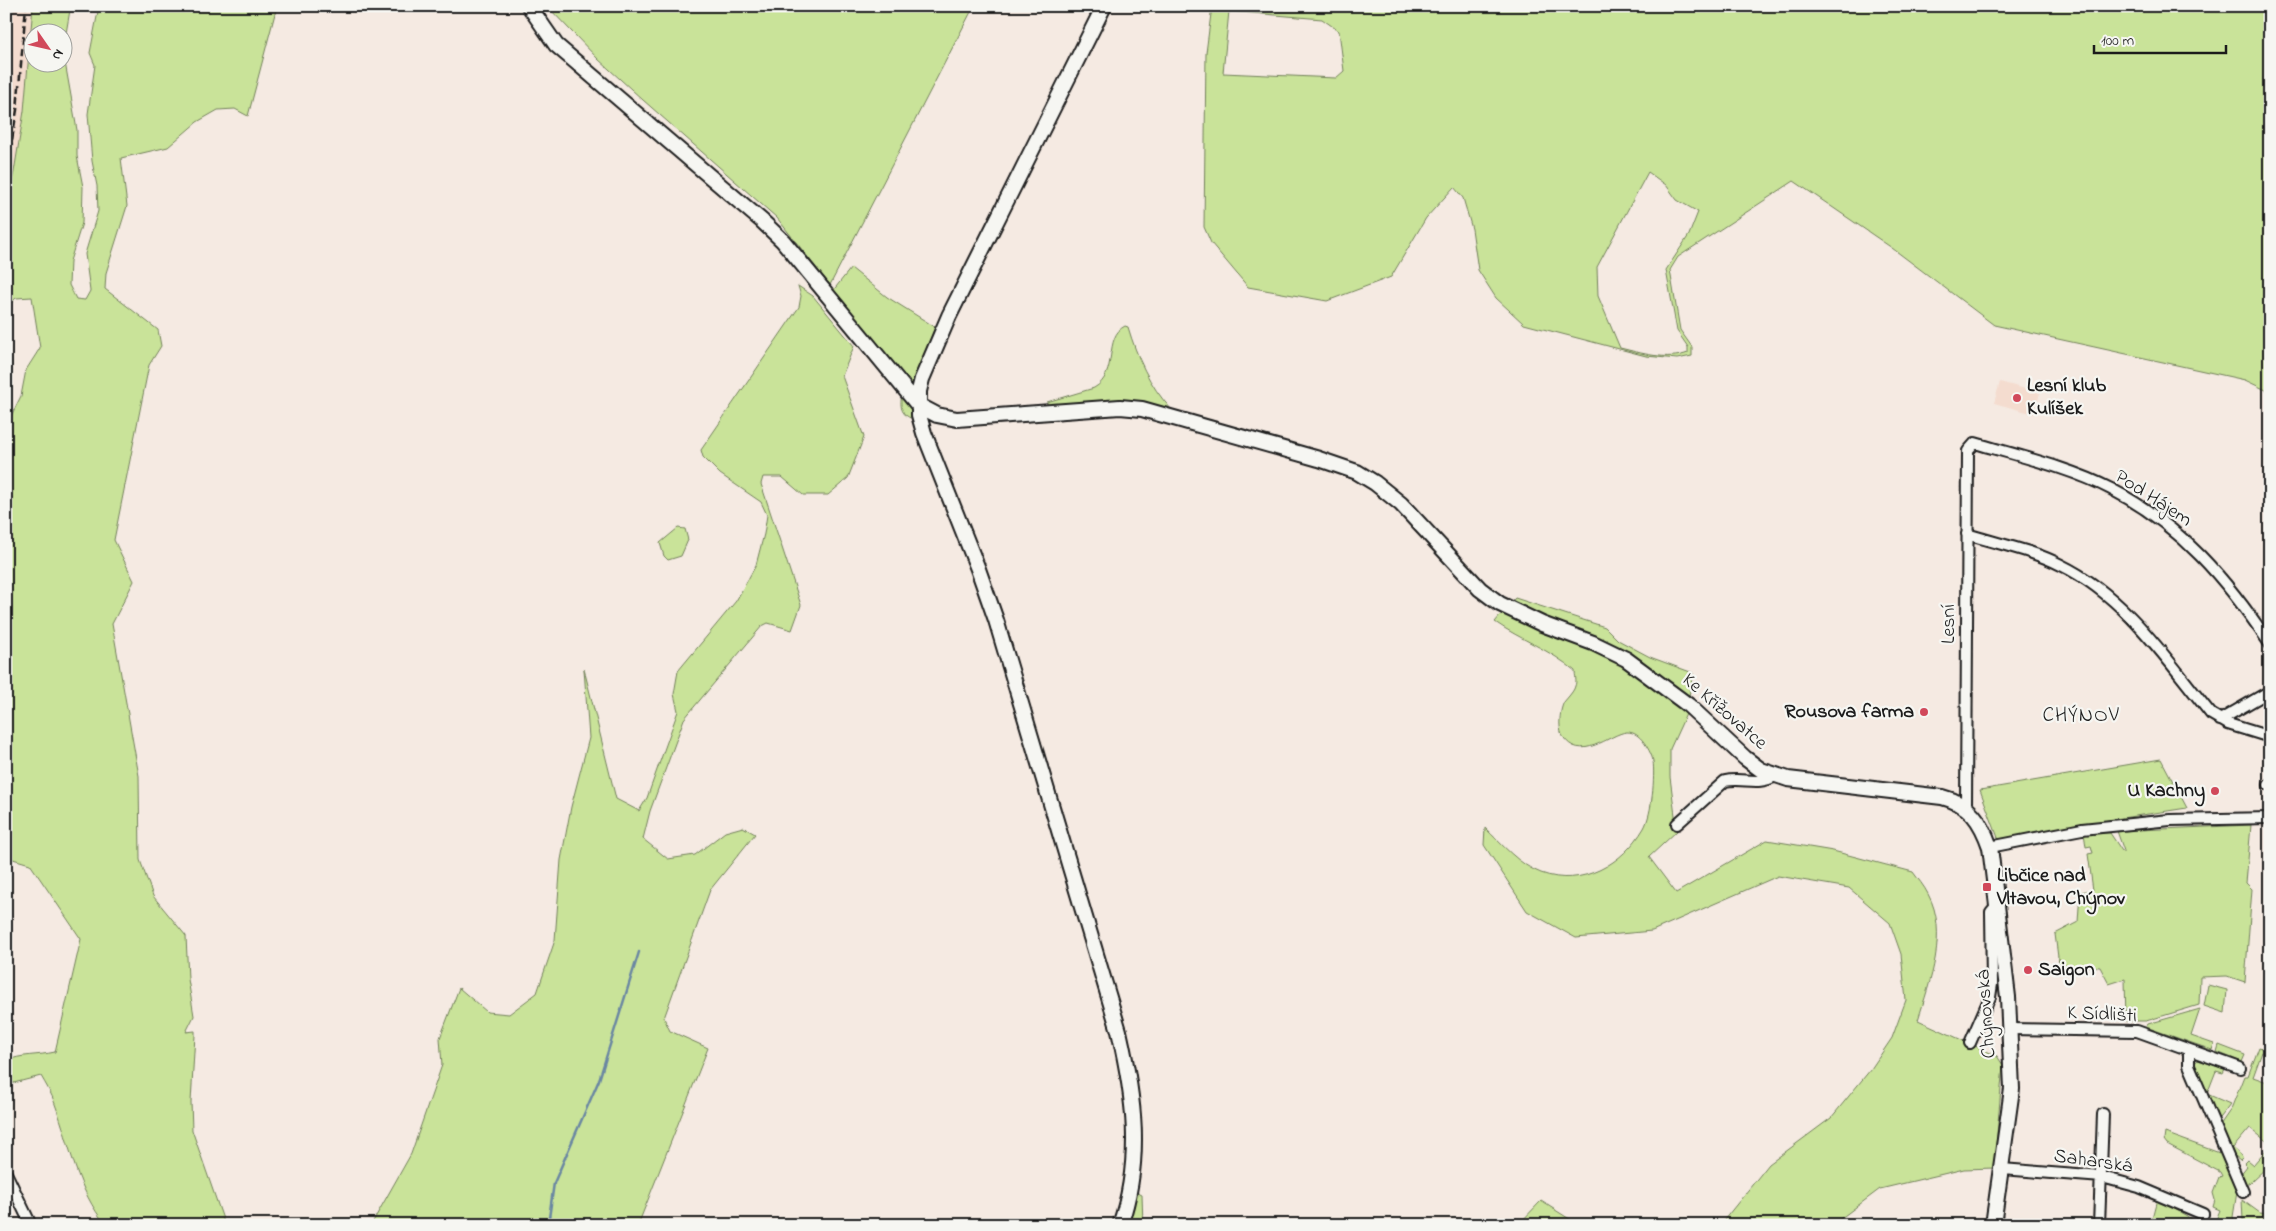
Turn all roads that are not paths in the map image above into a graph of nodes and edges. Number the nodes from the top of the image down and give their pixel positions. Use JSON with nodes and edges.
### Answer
{"nodes":[{"id":1,"x":529,"y":6,"type":"edge"},
{"id":2,"x":1104,"y":6,"type":"edge"},
{"id":3,"x":918,"y":405,"type":"junction"},
{"id":4,"x":1975,"y":444,"type":"joint"},
{"id":5,"x":1967,"y":534,"type":"junction"},
{"id":6,"x":2270,"y":644,"type":"edge"},
{"id":7,"x":2270,"y":691,"type":"edge"},
{"id":8,"x":2220,"y":720,"type":"junction"},
{"id":9,"x":2270,"y":737,"type":"edge"},
{"id":10,"x":1775,"y":776,"type":"junction"},
{"id":11,"x":1966,"y":807,"type":"junction"},
{"id":12,"x":2270,"y":818,"type":"edge"},
{"id":13,"x":1677,"y":824,"type":"dead end"},
{"id":14,"x":1990,"y":847,"type":"junction"},
{"id":15,"x":1997,"y":905,"type":"junction"},
{"id":16,"x":2010,"y":1029,"type":"junction"},
{"id":17,"x":1970,"y":1043,"type":"dead end"},
{"id":18,"x":2189,"y":1050,"type":"junction"},
{"id":19,"x":2240,"y":1068,"type":"dead end"},
{"id":20,"x":2103,"y":1114,"type":"dead end"},
{"id":21,"x":2002,"y":1169,"type":"junction"},
{"id":22,"x":6,"y":1173,"type":"edge"},
{"id":23,"x":2102,"y":1177,"type":"junction"},
{"id":24,"x":2243,"y":1192,"type":"dead end"},
{"id":25,"x":2203,"y":1214,"type":"dead end"},
{"id":26,"x":30,"y":1225,"type":"edge"},
{"id":27,"x":1120,"y":1225,"type":"edge"},
{"id":28,"x":1993,"y":1225,"type":"edge"},
{"id":29,"x":2099,"y":1225,"type":"edge"}],
"edges":[{"from":1,"to":3,"type":"street"},
{"from":2,"to":3,"type":"street"},
{"from":3,"to":10,"type":"street","name":"Ke Křižovatce"},
{"from":3,"to":27,"type":"street"},
{"from":4,"to":5,"type":"street","name":"Lesní"},
{"from":4,"to":6,"type":"street","name":"Pod Hájem"},
{"from":5,"to":8,"type":"street"},
{"from":5,"to":11,"type":"street","name":"Lesní"},
{"from":7,"to":8,"type":"street"},
{"from":8,"to":9,"type":"street"},
{"from":10,"to":11,"type":"street","name":"Ke Křižovatce"},
{"from":10,"to":13,"type":"street"},
{"from":11,"to":14,"type":"street","name":"Chýnovská"},
{"from":12,"to":14,"type":"street"},
{"from":14,"to":15,"type":"street","name":"Chýnovská"},
{"from":15,"to":16,"type":"street","name":"Chýnovská"},
{"from":15,"to":17,"type":"street"},
{"from":16,"to":18,"type":"street","name":"K Sídlišti"},
{"from":16,"to":21,"type":"street","name":"Chýnovská"},
{"from":18,"to":19,"type":"street","name":"K Sídlišti"},
{"from":18,"to":24,"type":"street"},
{"from":20,"to":23,"type":"street"},
{"from":21,"to":23,"type":"street","name":"Saharská"},
{"from":21,"to":28,"type":"street","name":"Chýnovská"},
{"from":22,"to":26,"type":"street"},
{"from":23,"to":25,"type":"street","name":"Saharská"},
{"from":23,"to":29,"type":"street"}]}
